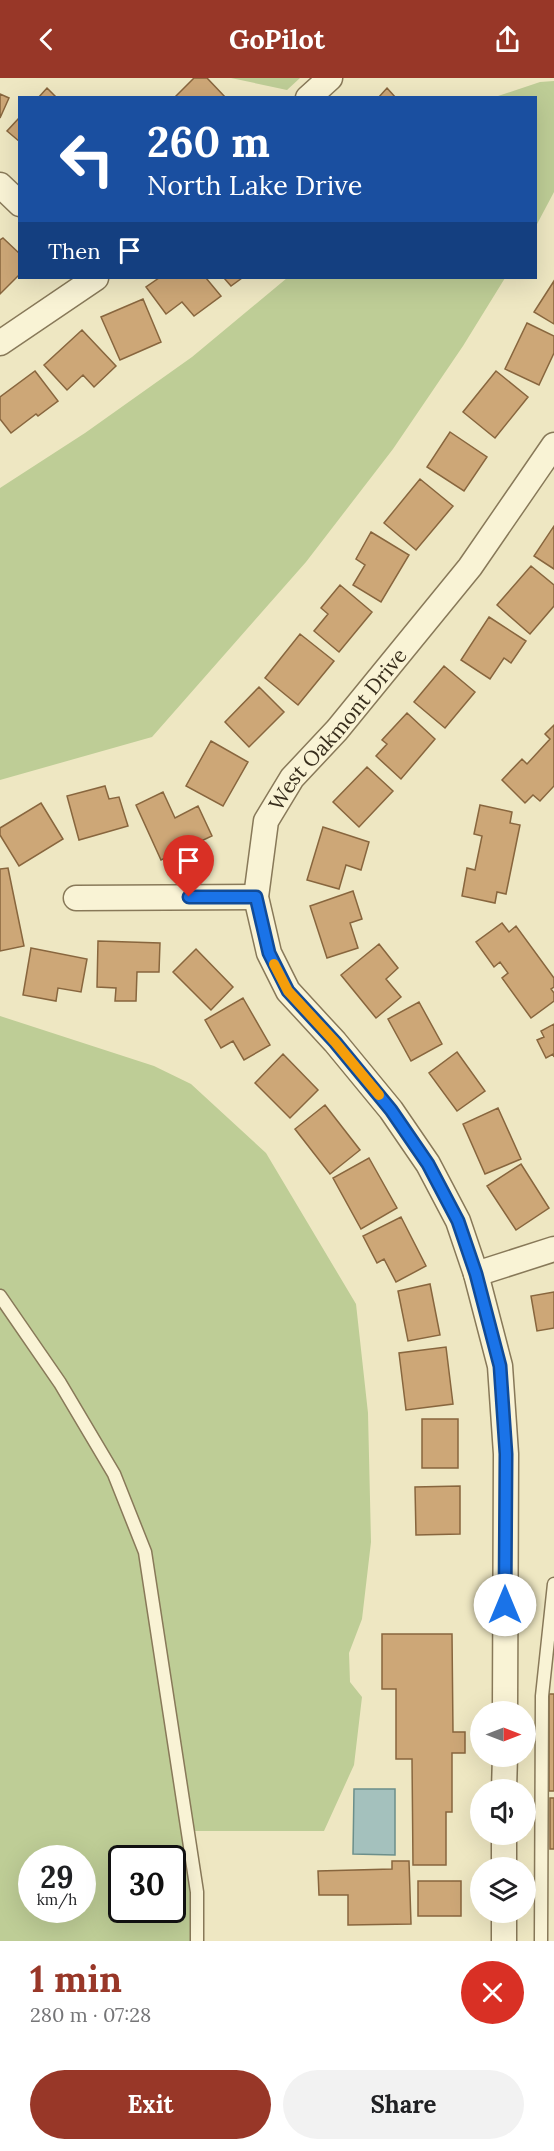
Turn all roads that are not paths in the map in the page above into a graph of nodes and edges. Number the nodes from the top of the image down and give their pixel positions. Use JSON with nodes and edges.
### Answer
{"nodes":[{"id":1,"x":330,"y":78,"type":"edge"},
{"id":2,"x":310,"y":96,"type":"edge"},
{"id":3,"x":0,"y":185,"type":"edge"},
{"id":4,"x":18,"y":202,"type":"edge"},
{"id":5,"x":88,"y":280,"type":"edge"},
{"id":6,"x":0,"y":343,"type":"edge"},
{"id":7,"x":554,"y":445,"type":"edge"},
{"id":8,"x":256,"y":897,"type":"junction"},
{"id":9,"x":76,"y":898,"type":"dead end"},
{"id":10,"x":554,"y":1249,"type":"edge"},
{"id":11,"x":476,"y":1274,"type":"junction"},
{"id":12,"x":0,"y":1296,"type":"edge"},
{"id":13,"x":554,"y":1584,"type":"edge"},
{"id":14,"x":505,"y":1701,"type":"edge"},
{"id":15,"x":504,"y":1923,"type":"edge"},
{"id":16,"x":197,"y":1941,"type":"edge"},
{"id":17,"x":504,"y":1941,"type":"edge"},
{"id":18,"x":541,"y":1941,"type":"edge"}],
"edges":[{"from":1,"to":2,"type":"street"},
{"from":3,"to":4,"type":"street"},
{"from":5,"to":6,"type":"street"},
{"from":7,"to":8,"type":"street","name":"West Oakmont Drive"},
{"from":8,"to":9,"type":"street"},
{"from":8,"to":11,"type":"street","name":"West Oakmont Drive"},
{"from":10,"to":11,"type":"street"},
{"from":11,"to":14,"type":"street","name":"West Oakmont Drive"},
{"from":12,"to":16,"type":"lane"},
{"from":13,"to":18,"type":"lane"},
{"from":15,"to":17,"type":"street"}]}
